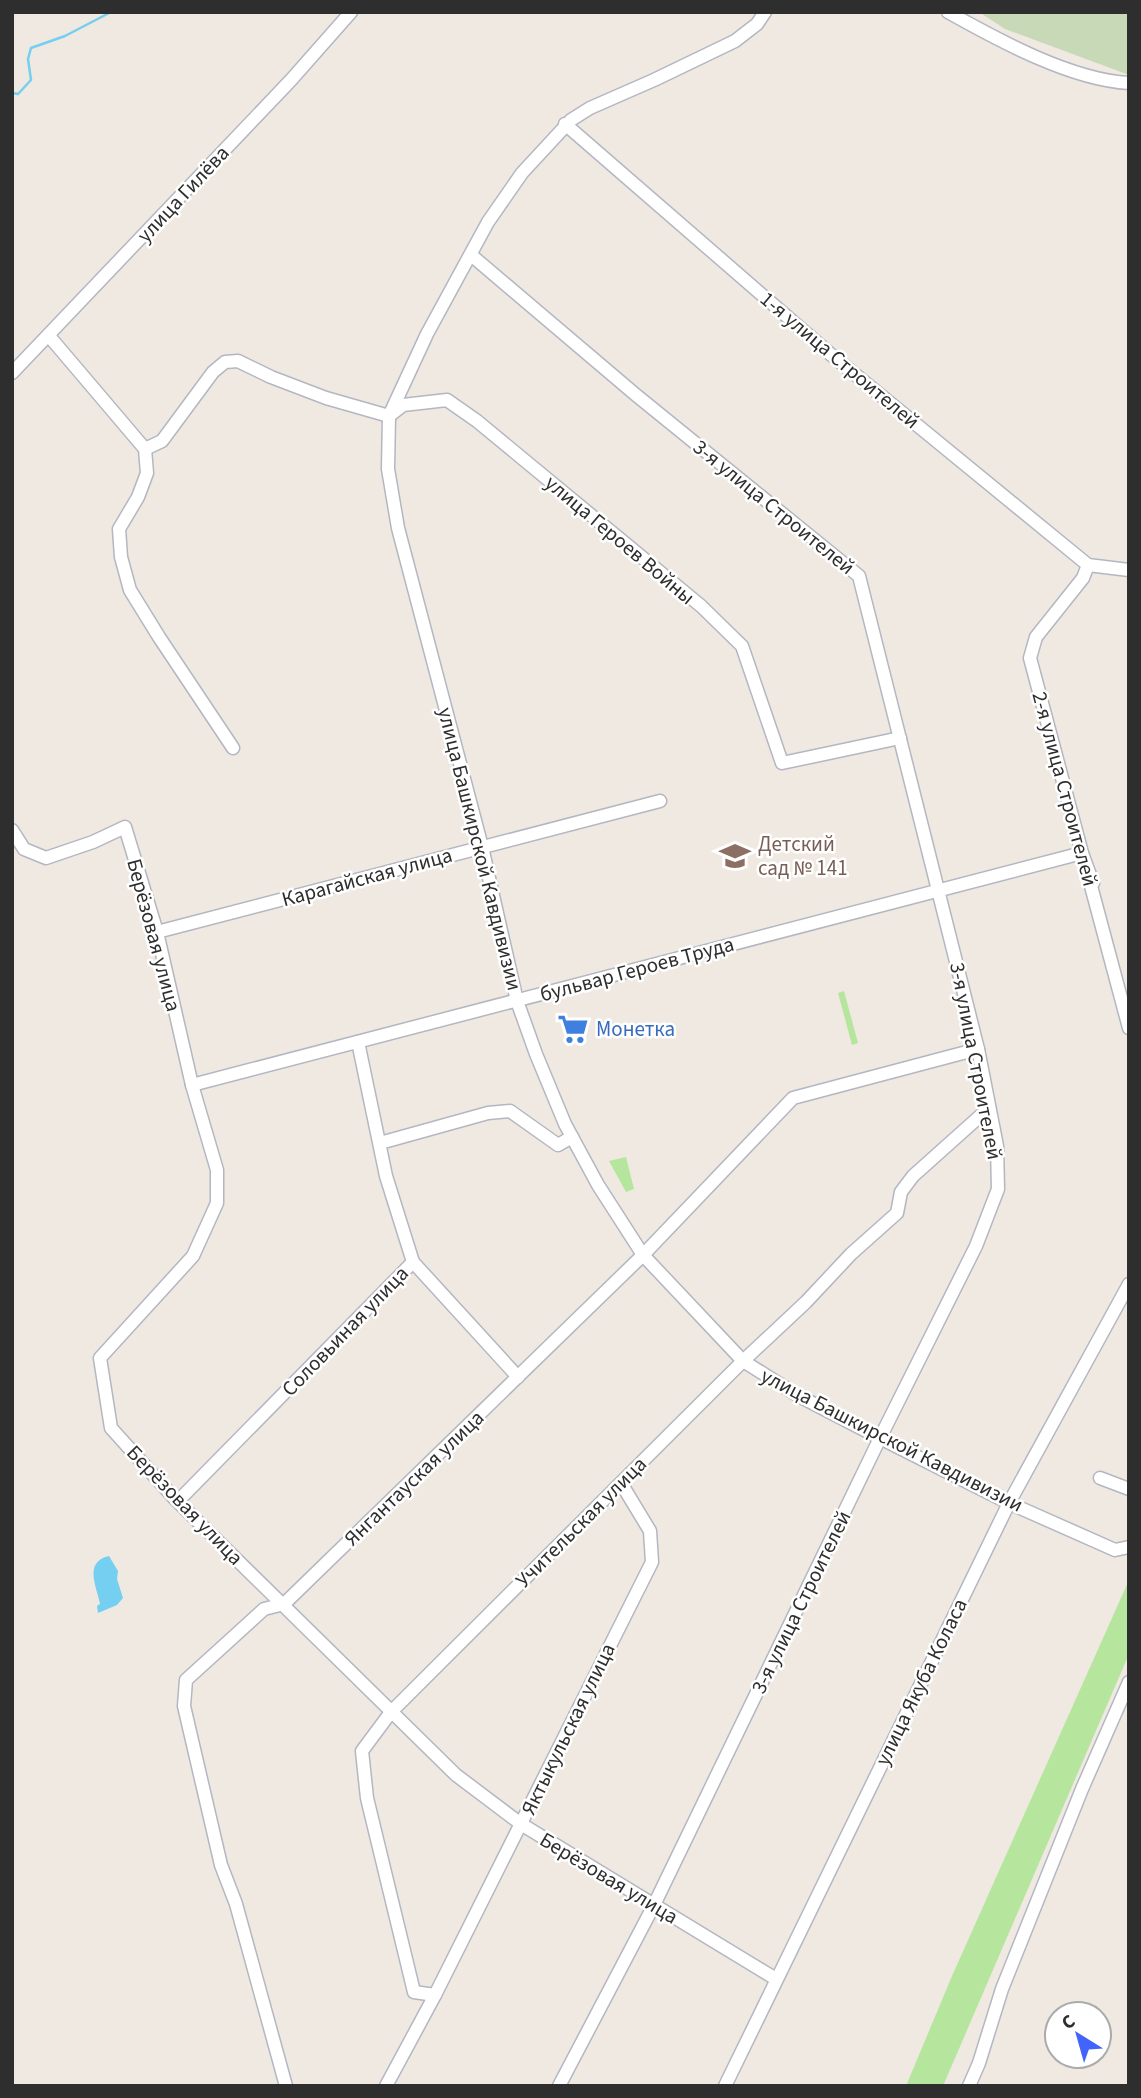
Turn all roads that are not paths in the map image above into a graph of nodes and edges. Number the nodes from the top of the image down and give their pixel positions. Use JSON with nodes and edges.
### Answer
{"nodes":[{"id":1,"x":351,"y":12,"type":"edge"},
{"id":2,"x":765,"y":12,"type":"edge"},
{"id":3,"x":948,"y":12,"type":"edge"},
{"id":4,"x":1129,"y":83,"type":"edge"},
{"id":5,"x":565,"y":124,"type":"junction"},
{"id":6,"x":471,"y":255,"type":"junction"},
{"id":7,"x":49,"y":335,"type":"junction"},
{"id":8,"x":12,"y":373,"type":"edge"},
{"id":9,"x":388,"y":416,"type":"junction"},
{"id":10,"x":145,"y":449,"type":"junction"},
{"id":11,"x":1088,"y":565,"type":"junction"},
{"id":12,"x":1129,"y":570,"type":"edge"},
{"id":13,"x":900,"y":738,"type":"junction"},
{"id":14,"x":233,"y":748,"type":"dead end"},
{"id":15,"x":660,"y":801,"type":"dead end"},
{"id":16,"x":12,"y":830,"type":"edge"},
{"id":17,"x":481,"y":847,"type":"junction"},
{"id":18,"x":1082,"y":853,"type":"junction"},
{"id":19,"x":939,"y":891,"type":"junction"},
{"id":20,"x":156,"y":932,"type":"junction"},
{"id":21,"x":517,"y":1000,"type":"junction"},
{"id":22,"x":1129,"y":1028,"type":"edge"},
{"id":23,"x":358,"y":1042,"type":"junction"},
{"id":24,"x":978,"y":1049,"type":"junction"},
{"id":25,"x":192,"y":1085,"type":"junction"},
{"id":26,"x":989,"y":1108,"type":"junction"},
{"id":27,"x":572,"y":1137,"type":"junction"},
{"id":28,"x":380,"y":1143,"type":"junction"},
{"id":29,"x":643,"y":1255,"type":"junction"},
{"id":30,"x":413,"y":1262,"type":"junction"},
{"id":31,"x":1129,"y":1284,"type":"edge"},
{"id":32,"x":743,"y":1361,"type":"junction"},
{"id":33,"x":518,"y":1377,"type":"junction"},
{"id":34,"x":880,"y":1438,"type":"junction"},
{"id":35,"x":1100,"y":1478,"type":"dead end"},
{"id":36,"x":621,"y":1483,"type":"junction"},
{"id":37,"x":1129,"y":1489,"type":"edge"},
{"id":38,"x":178,"y":1502,"type":"junction"},
{"id":39,"x":1009,"y":1503,"type":"junction"},
{"id":40,"x":1129,"y":1547,"type":"edge"},
{"id":41,"x":284,"y":1604,"type":"junction"},
{"id":42,"x":1129,"y":1682,"type":"edge"},
{"id":43,"x":391,"y":1712,"type":"junction"},
{"id":44,"x":521,"y":1824,"type":"junction"},
{"id":45,"x":654,"y":1905,"type":"junction"},
{"id":46,"x":776,"y":1979,"type":"junction"},
{"id":47,"x":435,"y":1995,"type":"junction"},
{"id":48,"x":286,"y":2086,"type":"edge"},
{"id":49,"x":386,"y":2086,"type":"edge"},
{"id":50,"x":559,"y":2086,"type":"edge"},
{"id":51,"x":725,"y":2086,"type":"edge"},
{"id":52,"x":969,"y":2086,"type":"edge"}],
"edges":[{"from":1,"to":7,"type":"street","name":"улица Гилёва"},
{"from":2,"to":5,"type":"street","name":"улица Башкирской Кавдивизии"},
{"from":3,"to":4,"type":"street"},
{"from":5,"to":6,"type":"street","name":"улица Башкирской Кавдивизии"},
{"from":5,"to":11,"type":"street","name":"1-я улица Строителей"},
{"from":6,"to":9,"type":"street","name":"улица Башкирской Кавдивизии"},
{"from":6,"to":13,"type":"street","name":"3-я улица Строителей"},
{"from":7,"to":8,"type":"street","name":"улица Гилёва"},
{"from":7,"to":10,"type":"street"},
{"from":9,"to":10,"type":"street"},
{"from":9,"to":13,"type":"street","name":"улица Героев Войны"},
{"from":9,"to":17,"type":"street","name":"улица Башкирской Кавдивизии"},
{"from":10,"to":14,"type":"street"},
{"from":11,"to":12,"type":"street"},
{"from":11,"to":18,"type":"street","name":"2-я улица Строителей"},
{"from":13,"to":19,"type":"street","name":"3-я улица Строителей"},
{"from":15,"to":17,"type":"street","name":"Карагайская улица"},
{"from":16,"to":20,"type":"street","name":"Берёзовая улица"},
{"from":17,"to":20,"type":"street","name":"Карагайская улица"},
{"from":17,"to":21,"type":"street","name":"улица Башкирской Кавдивизии"},
{"from":18,"to":19,"type":"street","name":"бульвар Героев Труда"},
{"from":18,"to":22,"type":"street","name":"2-я улица Строителей"},
{"from":19,"to":21,"type":"street","name":"бульвар Героев Труда"},
{"from":19,"to":24,"type":"street","name":"3-я улица Строителей"},
{"from":20,"to":25,"type":"street","name":"Берёзовая улица"},
{"from":21,"to":23,"type":"street","name":"бульвар Героев Труда"},
{"from":21,"to":27,"type":"street","name":"улица Башкирской Кавдивизии"},
{"from":23,"to":25,"type":"street","name":"бульвар Героев Труда"},
{"from":23,"to":28,"type":"street","name":"Соловьиная улица"},
{"from":24,"to":26,"type":"street","name":"3-я улица Строителей"},
{"from":24,"to":29,"type":"street","name":"Янгантауская улица"},
{"from":25,"to":38,"type":"street","name":"Берёзовая улица"},
{"from":26,"to":32,"type":"street","name":"Учительская улица"},
{"from":26,"to":34,"type":"street","name":"3-я улица Строителей"},
{"from":27,"to":28,"type":"street"},
{"from":27,"to":29,"type":"street","name":"улица Башкирской Кавдивизии"},
{"from":28,"to":30,"type":"street","name":"Соловьиная улица"},
{"from":29,"to":32,"type":"street","name":"улица Башкирской Кавдивизии"},
{"from":29,"to":33,"type":"street","name":"Янгантауская улица"},
{"from":30,"to":33,"type":"street"},
{"from":30,"to":38,"type":"street","name":"Соловьиная улица"},
{"from":31,"to":39,"type":"street","name":"улица Якуба Коласа"},
{"from":32,"to":34,"type":"street","name":"улица Башкирской Кавдивизии"},
{"from":32,"to":36,"type":"street","name":"Учительская улица"},
{"from":33,"to":41,"type":"street","name":"Янгантауская улица"},
{"from":34,"to":39,"type":"street","name":"улица Башкирской Кавдивизии"},
{"from":34,"to":45,"type":"street","name":"3-я улица Строителей"},
{"from":35,"to":37,"type":"street"},
{"from":36,"to":43,"type":"street","name":"Учительская улица"},
{"from":36,"to":44,"type":"street","name":"Яктыкульская улица"},
{"from":38,"to":41,"type":"street","name":"Берёзовая улица"},
{"from":39,"to":40,"type":"street","name":"улица Башкирской Кавдивизии"},
{"from":39,"to":46,"type":"street","name":"улица Якуба Коласа"},
{"from":41,"to":43,"type":"street","name":"Берёзовая улица"},
{"from":41,"to":48,"type":"street","name":"Янгантауская улица"},
{"from":42,"to":52,"type":"street"},
{"from":43,"to":44,"type":"street","name":"Берёзовая улица"},
{"from":43,"to":47,"type":"street","name":"Учительская улица"},
{"from":44,"to":45,"type":"street","name":"Берёзовая улица"},
{"from":44,"to":47,"type":"street","name":"Яктыкульская улица"},
{"from":45,"to":46,"type":"street","name":"Берёзовая улица"},
{"from":45,"to":50,"type":"street","name":"3-я улица Строителей"},
{"from":46,"to":51,"type":"street","name":"улица Якуба Коласа"},
{"from":47,"to":49,"type":"street","name":"Яктыкульская улица"}]}
